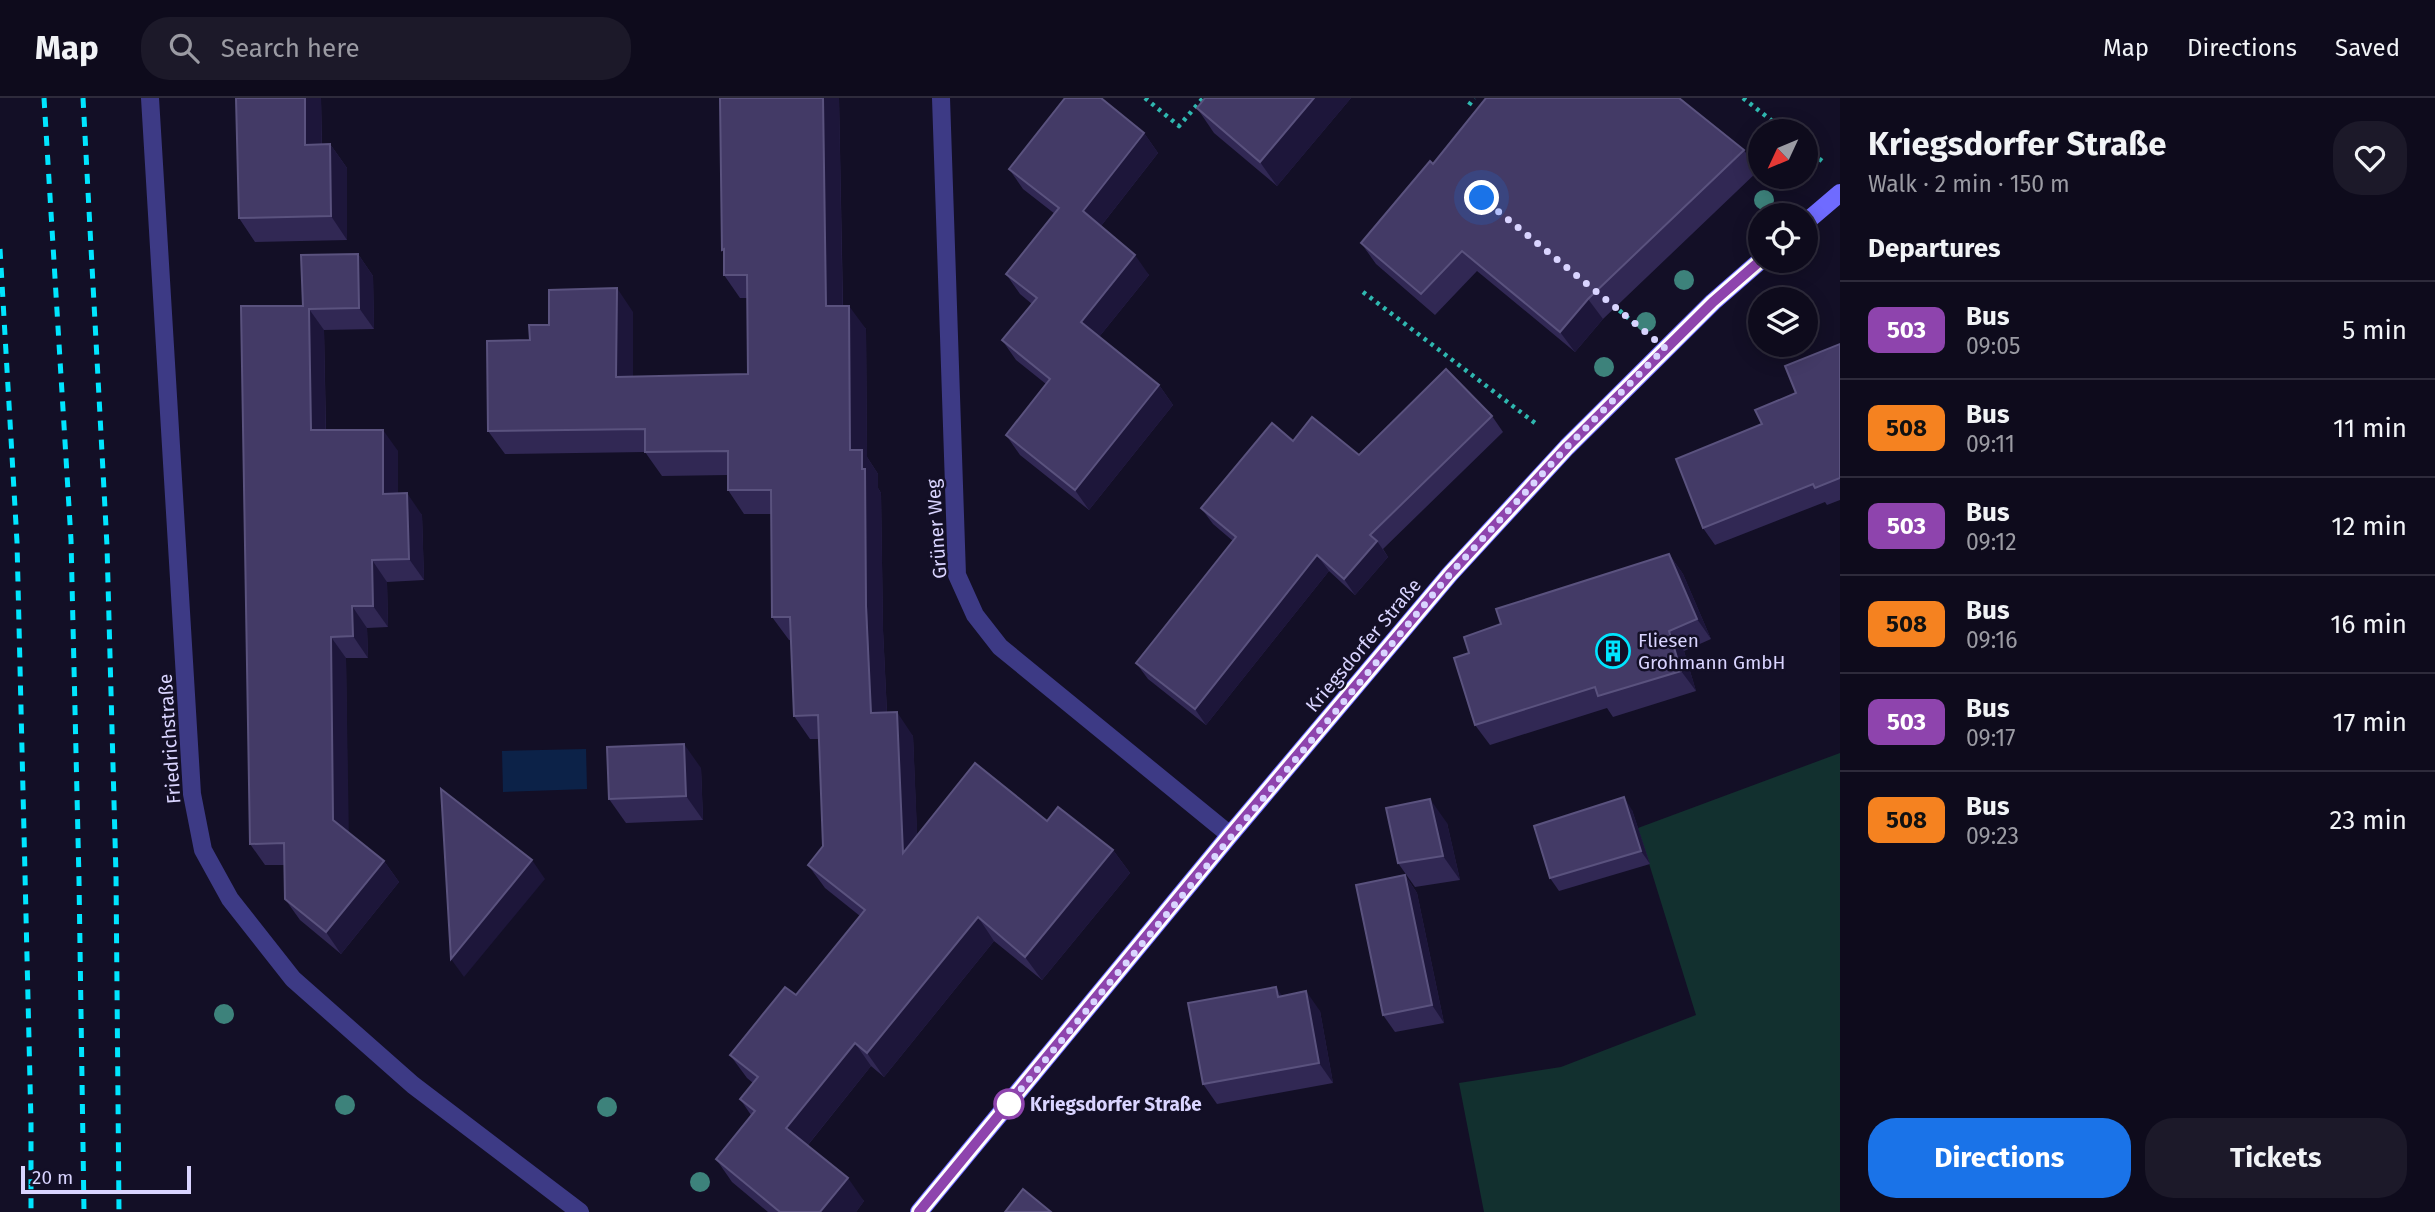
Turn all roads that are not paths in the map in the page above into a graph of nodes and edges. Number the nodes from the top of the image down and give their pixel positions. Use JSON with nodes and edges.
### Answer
{"nodes":[{"id":1,"x":150,"y":98,"type":"edge"},
{"id":2,"x":941,"y":98,"type":"edge"},
{"id":3,"x":1840,"y":193,"type":"edge"},
{"id":4,"x":1818,"y":212,"type":"edge"},
{"id":5,"x":1748,"y":272,"type":"edge"},
{"id":6,"x":1230,"y":835,"type":"junction"},
{"id":7,"x":580,"y":1212,"type":"edge"},
{"id":8,"x":919,"y":1212,"type":"edge"}],
"edges":[{"from":1,"to":7,"type":"street","name":"Friedrichstraße"},
{"from":2,"to":6,"type":"street","name":"Grüner Weg"},
{"from":3,"to":4,"type":"street"},
{"from":5,"to":6,"type":"street","name":"Kriegsdorfer Straße"},
{"from":6,"to":8,"type":"street","name":"Kriegsdorfer Straße"}]}
